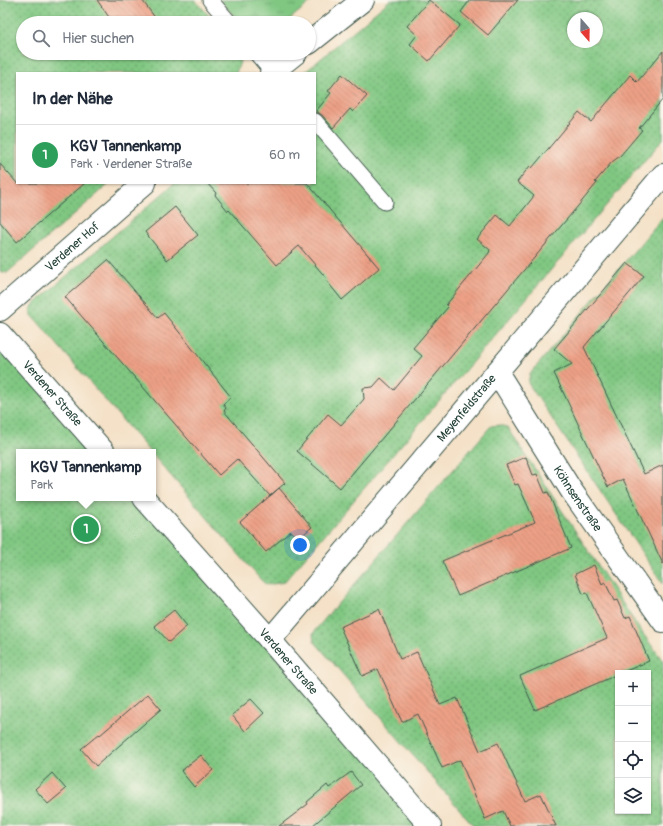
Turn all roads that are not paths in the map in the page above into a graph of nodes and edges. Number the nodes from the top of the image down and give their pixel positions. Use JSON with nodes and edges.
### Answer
{"nodes":[{"id":1,"x":210,"y":0,"type":"edge"},
{"id":2,"x":363,"y":0,"type":"edge"},
{"id":3,"x":224,"y":16,"type":"edge"},
{"id":4,"x":316,"y":37,"type":"edge"},
{"id":5,"x":262,"y":60,"type":"edge"},
{"id":6,"x":288,"y":60,"type":"edge"},
{"id":7,"x":271,"y":72,"type":"edge"},
{"id":8,"x":273,"y":72,"type":"edge"},
{"id":9,"x":316,"y":122,"type":"edge"},
{"id":10,"x":663,"y":175,"type":"edge"},
{"id":11,"x":144,"y":184,"type":"edge"},
{"id":12,"x":385,"y":202,"type":"dead end"},
{"id":13,"x":0,"y":310,"type":"edge"},
{"id":14,"x":1,"y":337,"type":"edge"},
{"id":15,"x":497,"y":372,"type":"junction"},
{"id":16,"x":101,"y":449,"type":"edge"},
{"id":17,"x":147,"y":501,"type":"edge"},
{"id":18,"x":663,"y":621,"type":"edge"},
{"id":19,"x":270,"y":640,"type":"junction"},
{"id":20,"x":430,"y":826,"type":"edge"}],
"edges":[{"from":1,"to":3,"type":"lane"},
{"from":2,"to":4,"type":"street"},
{"from":5,"to":7,"type":"lane"},
{"from":6,"to":8,"type":"street"},
{"from":9,"to":12,"type":"lane"},
{"from":10,"to":15,"type":"street","name":"Meyenfeldstraße"},
{"from":11,"to":13,"type":"street","name":"Verdener Hof"},
{"from":14,"to":16,"type":"street","name":"Verdener Straße"},
{"from":15,"to":18,"type":"street","name":"Köhnsenstraße"},
{"from":15,"to":19,"type":"street","name":"Meyenfeldstraße"},
{"from":17,"to":19,"type":"street","name":"Verdener Straße"},
{"from":19,"to":20,"type":"street","name":"Verdener Straße"}]}
